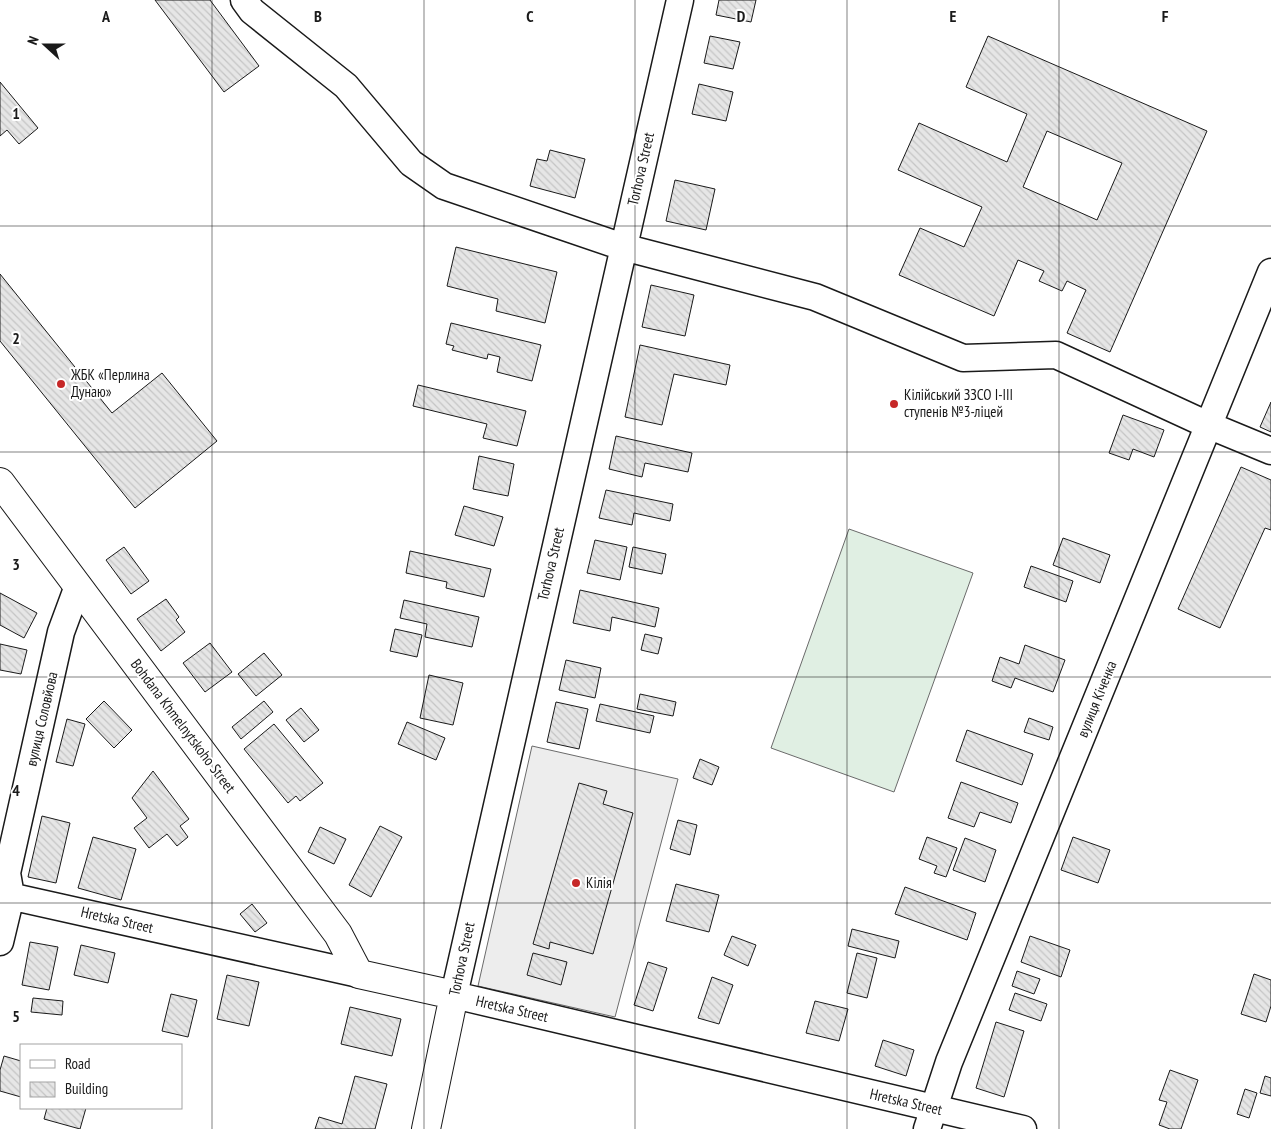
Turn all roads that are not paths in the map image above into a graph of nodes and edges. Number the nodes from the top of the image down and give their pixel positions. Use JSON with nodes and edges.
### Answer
{"nodes":[{"id":1,"x":244,"y":0,"type":"edge"},
{"id":2,"x":680,"y":0,"type":"edge"},
{"id":3,"x":623,"y":246,"type":"junction"},
{"id":4,"x":1271,"y":272,"type":"edge"},
{"id":5,"x":1208,"y":425,"type":"junction"},
{"id":6,"x":1271,"y":451,"type":"edge"},
{"id":7,"x":0,"y":482,"type":"edge"},
{"id":8,"x":78,"y":586,"type":"junction"},
{"id":9,"x":5,"y":895,"type":"edge"},
{"id":10,"x":0,"y":942,"type":"edge"},
{"id":11,"x":359,"y":974,"type":"junction"},
{"id":12,"x":454,"y":995,"type":"junction"},
{"id":13,"x":931,"y":1119,"type":"edge"},
{"id":14,"x":426,"y":1129,"type":"edge"},
{"id":15,"x":1023,"y":1129,"type":"edge"}],
"edges":[{"from":1,"to":3,"type":"street"},
{"from":2,"to":3,"type":"street","name":"Torhova Street"},
{"from":3,"to":5,"type":"street"},
{"from":3,"to":12,"type":"street","name":"Torhova Street"},
{"from":4,"to":5,"type":"street","name":"вулиця Кіченка"},
{"from":5,"to":6,"type":"street"},
{"from":5,"to":13,"type":"street","name":"вулиця Кіченка"},
{"from":7,"to":8,"type":"main road","name":"Bohdana Khmelnytskoho Street"},
{"from":8,"to":9,"type":"street","name":"вулиця Соловйова"},
{"from":8,"to":11,"type":"main road","name":"Bohdana Khmelnytskoho Street"},
{"from":9,"to":10,"type":"street","name":"вулиця Соловйова"},
{"from":9,"to":11,"type":"street","name":"Hretska Street"},
{"from":11,"to":12,"type":"main road","name":"Hretska Street"},
{"from":12,"to":13,"type":"street","name":"Hretska Street"},
{"from":12,"to":14,"type":"main road","name":"Torhova Street"},
{"from":13,"to":15,"type":"street","name":"Hretska Street"}]}
